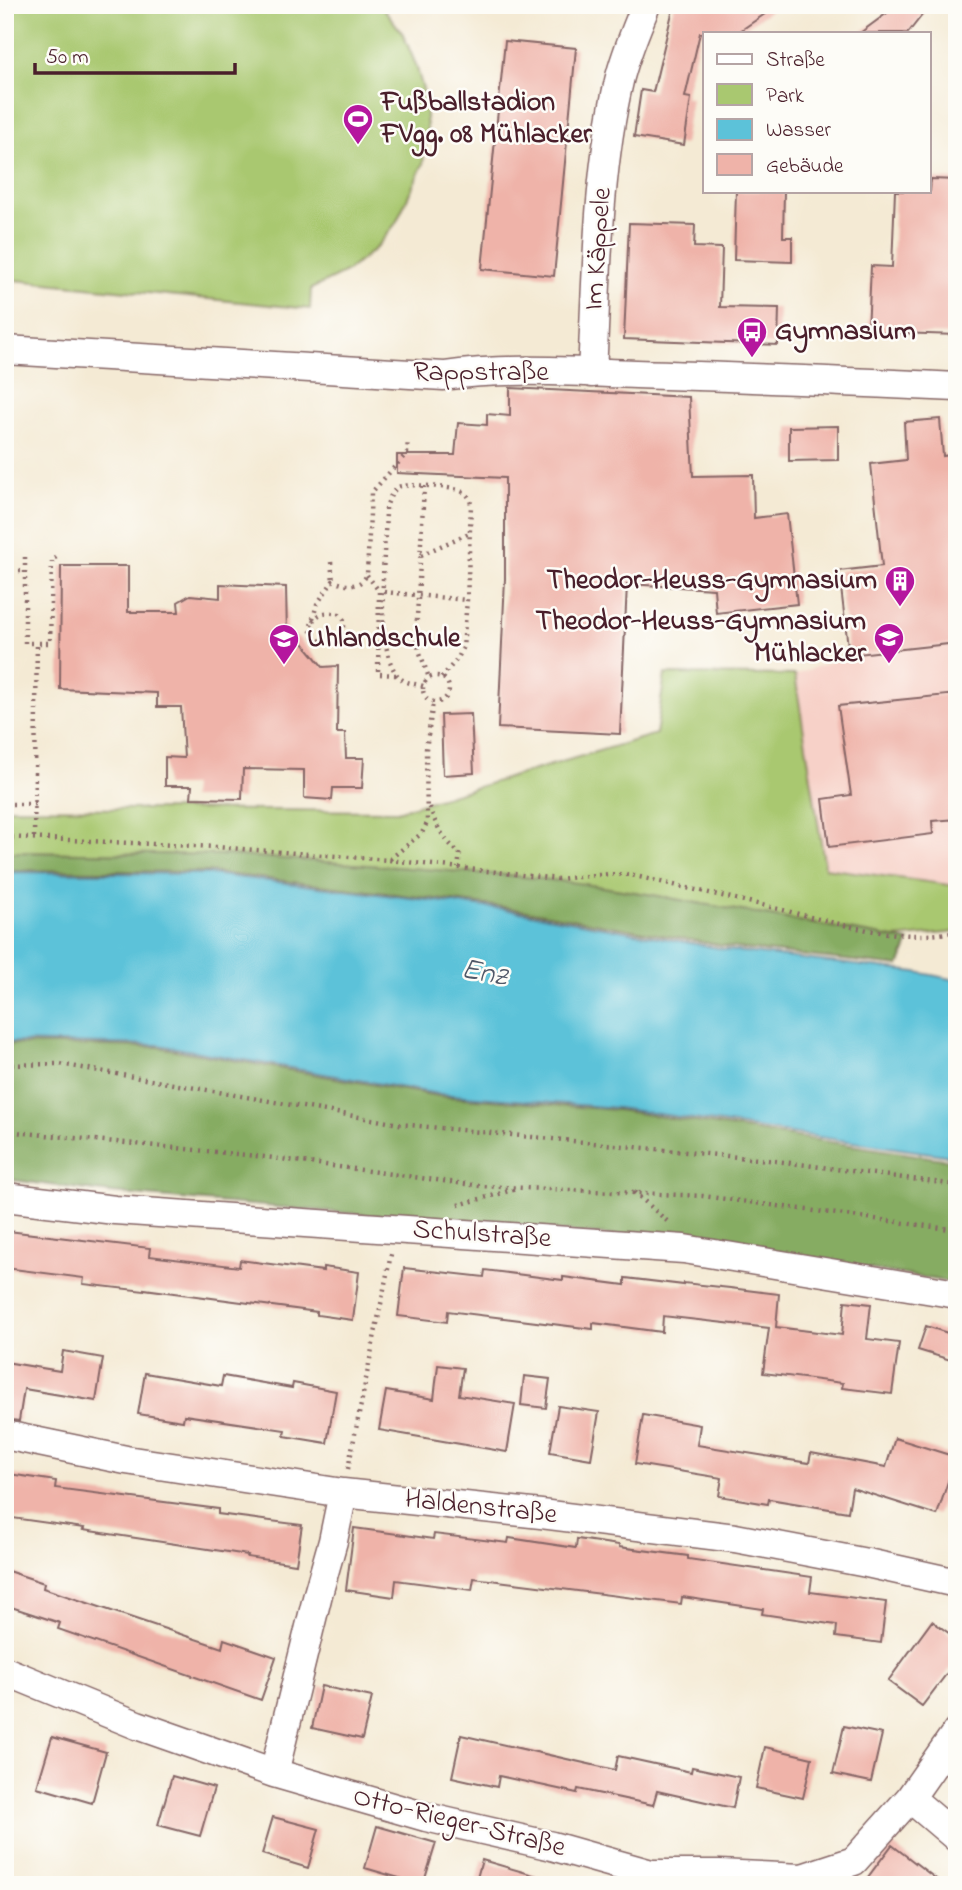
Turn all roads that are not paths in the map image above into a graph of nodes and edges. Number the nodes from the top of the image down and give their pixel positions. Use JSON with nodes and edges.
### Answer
{"nodes":[{"id":1,"x":646,"y":5,"type":"edge"},
{"id":2,"x":5,"y":349,"type":"edge"},
{"id":3,"x":592,"y":373,"type":"junction"},
{"id":4,"x":957,"y":387,"type":"edge"},
{"id":5,"x":5,"y":1197,"type":"edge"},
{"id":6,"x":957,"y":1294,"type":"edge"},
{"id":7,"x":5,"y":1435,"type":"edge"},
{"id":8,"x":343,"y":1493,"type":"junction"},
{"id":9,"x":957,"y":1583,"type":"edge"},
{"id":10,"x":5,"y":1671,"type":"edge"},
{"id":11,"x":957,"y":1731,"type":"edge"},
{"id":12,"x":274,"y":1773,"type":"junction"},
{"id":13,"x":910,"y":1798,"type":"junction"},
{"id":14,"x":957,"y":1838,"type":"edge"},
{"id":15,"x":652,"y":1879,"type":"edge"}],
"edges":[{"from":1,"to":3,"type":"street","name":"Im Käppele"},
{"from":2,"to":3,"type":"street","name":"Rappstraße"},
{"from":3,"to":4,"type":"street","name":"Rappstraße"},
{"from":5,"to":6,"type":"street","name":"Schulstraße"},
{"from":7,"to":8,"type":"street","name":"Haldenstraße"},
{"from":8,"to":9,"type":"street","name":"Haldenstraße"},
{"from":8,"to":12,"type":"street"},
{"from":10,"to":12,"type":"street","name":"Otto-Rieger-Straße"},
{"from":11,"to":13,"type":"street","name":"Otto-Rieger-Straße"},
{"from":12,"to":15,"type":"street","name":"Otto-Rieger-Straße"},
{"from":13,"to":14,"type":"street"},
{"from":13,"to":15,"type":"street","name":"Otto-Rieger-Straße"}]}
